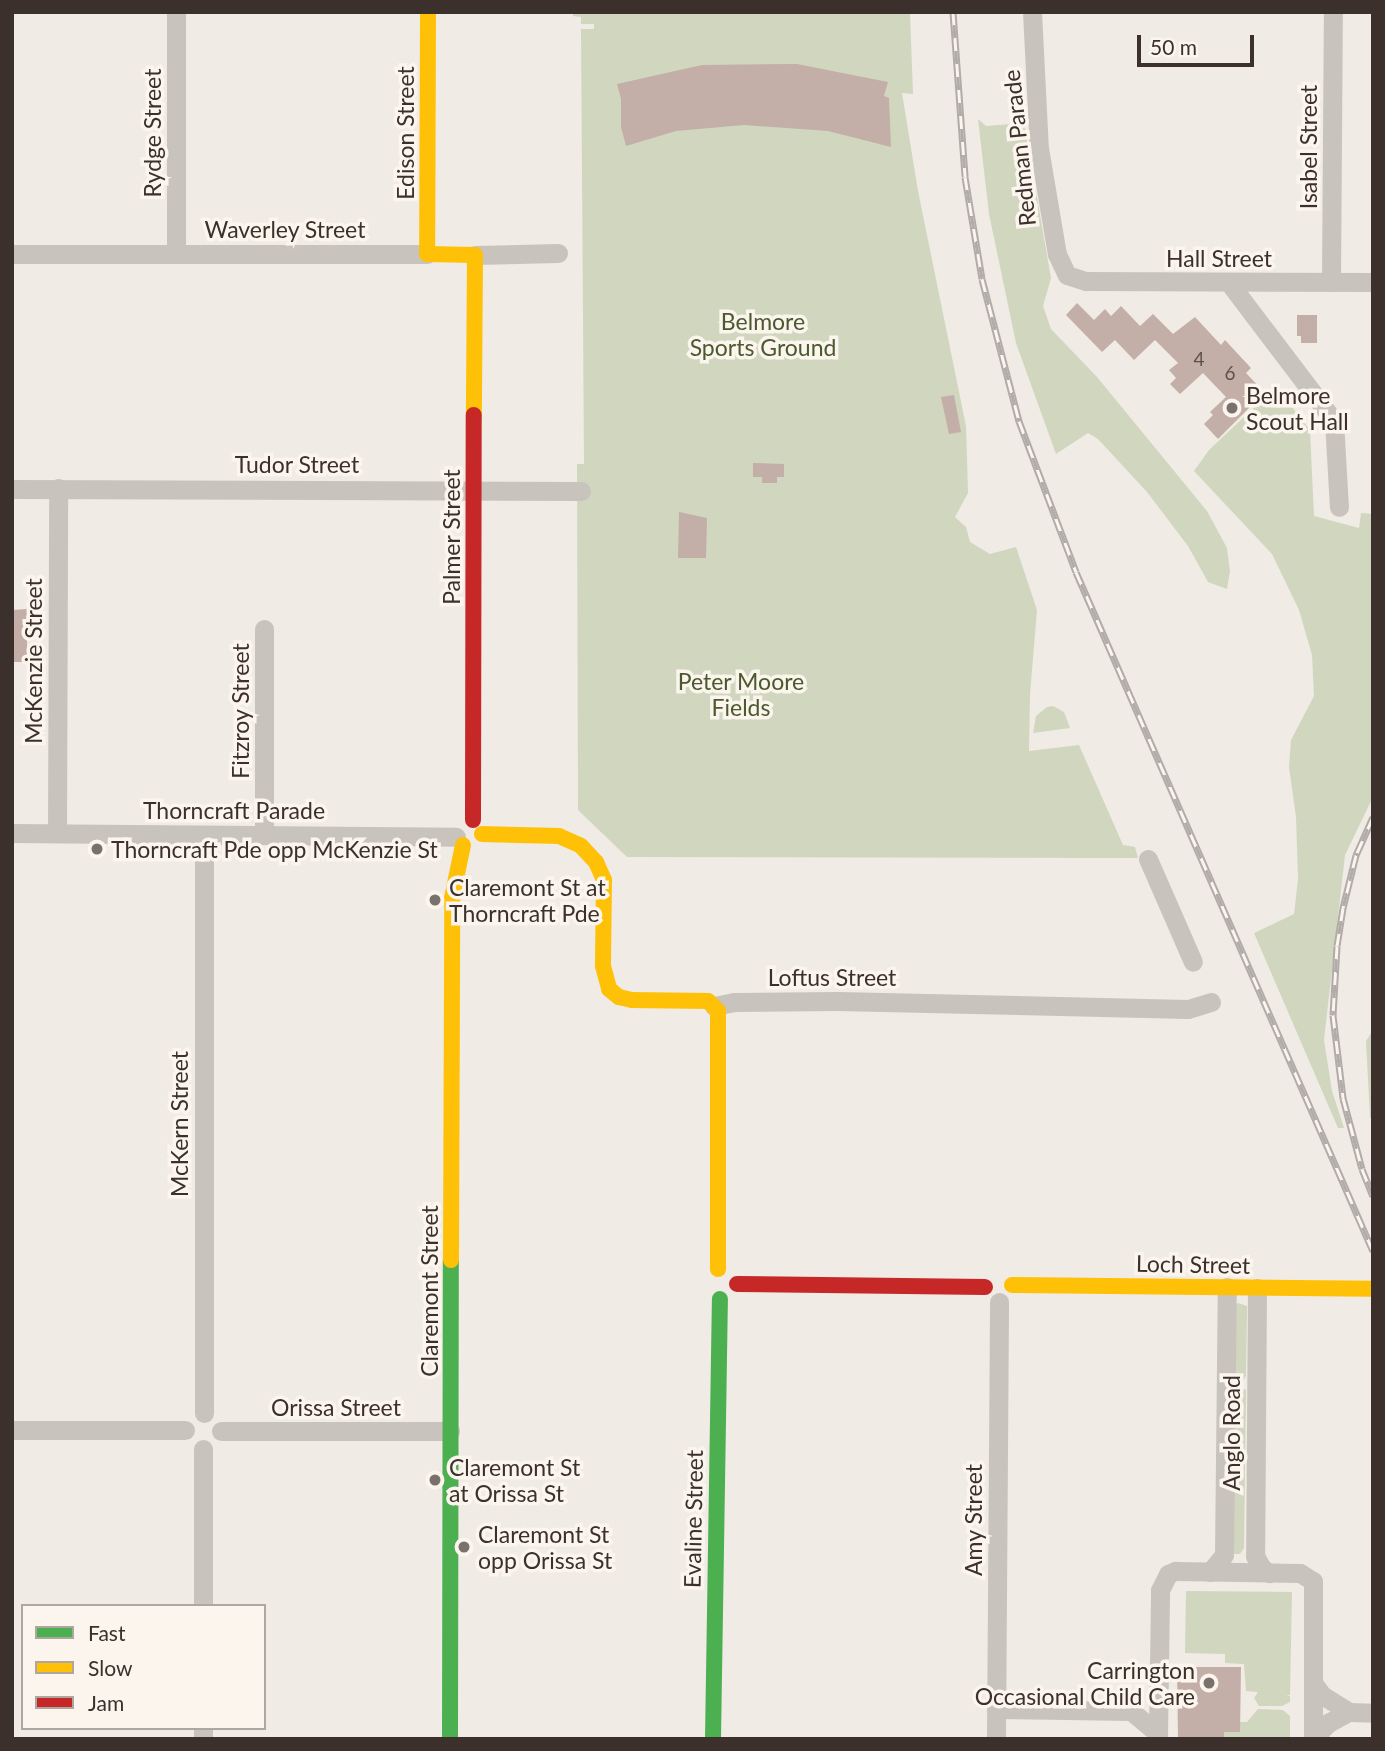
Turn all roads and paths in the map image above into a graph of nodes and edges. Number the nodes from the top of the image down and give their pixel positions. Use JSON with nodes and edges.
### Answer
{"nodes":[{"id":1,"x":176,"y":12,"type":"edge"},
{"id":2,"x":428,"y":12,"type":"edge"},
{"id":3,"x":1032,"y":12,"type":"edge"},
{"id":4,"x":1333,"y":12,"type":"edge"},
{"id":5,"x":558,"y":253,"type":"dead end"},
{"id":6,"x":12,"y":254,"type":"edge"},
{"id":7,"x":176,"y":254,"type":"junction"},
{"id":8,"x":427,"y":254,"type":"junction"},
{"id":9,"x":475,"y":255,"type":"junction"},
{"id":10,"x":1067,"y":275,"type":"joint"},
{"id":11,"x":1331,"y":282,"type":"junction"},
{"id":12,"x":1373,"y":282,"type":"edge"},
{"id":13,"x":1230,"y":284,"type":"junction"},
{"id":14,"x":58,"y":488,"type":"junction"},
{"id":15,"x":12,"y":489,"type":"edge"},
{"id":16,"x":475,"y":489,"type":"junction"},
{"id":17,"x":581,"y":491,"type":"dead end"},
{"id":18,"x":1339,"y":507,"type":"dead end"},
{"id":19,"x":264,"y":629,"type":"dead end"},
{"id":20,"x":477,"y":827,"type":"junction"},
{"id":21,"x":57,"y":833,"type":"junction"},
{"id":22,"x":12,"y":834,"type":"edge"},
{"id":23,"x":204,"y":835,"type":"junction"},
{"id":24,"x":264,"y":835,"type":"junction"},
{"id":25,"x":460,"y":841,"type":"junction"},
{"id":26,"x":1148,"y":859,"type":"dead end"},
{"id":27,"x":1193,"y":962,"type":"dead end"},
{"id":28,"x":1210,"y":1002,"type":"dead end"},
{"id":29,"x":714,"y":1006,"type":"junction"},
{"id":30,"x":998,"y":1280,"type":"junction"},
{"id":31,"x":713,"y":1284,"type":"junction"},
{"id":32,"x":737,"y":1284,"type":"junction"},
{"id":33,"x":1227,"y":1287,"type":"junction"},
{"id":34,"x":1256,"y":1288,"type":"junction"},
{"id":35,"x":1373,"y":1289,"type":"edge"},
{"id":36,"x":999,"y":1302,"type":"joint"},
{"id":37,"x":204,"y":1413,"type":"junction"},
{"id":38,"x":12,"y":1430,"type":"edge"},
{"id":39,"x":185,"y":1430,"type":"junction"},
{"id":40,"x":221,"y":1431,"type":"junction"},
{"id":41,"x":450,"y":1431,"type":"junction"},
{"id":42,"x":203,"y":1449,"type":"junction"},
{"id":43,"x":1210,"y":1572,"type":"junction"},
{"id":44,"x":1269,"y":1573,"type":"junction"},
{"id":45,"x":203,"y":1604,"type":"edge"},
{"id":46,"x":1314,"y":1684,"type":"junction"},
{"id":47,"x":1159,"y":1690,"type":"junction"},
{"id":48,"x":996,"y":1709,"type":"junction"},
{"id":49,"x":1131,"y":1711,"type":"junction"},
{"id":50,"x":1349,"y":1712,"type":"junction"},
{"id":51,"x":1373,"y":1713,"type":"edge"},
{"id":52,"x":1158,"y":1737,"type":"edge"},
{"id":53,"x":450,"y":1739,"type":"edge"},
{"id":54,"x":713,"y":1739,"type":"edge"},
{"id":55,"x":996,"y":1739,"type":"edge"},
{"id":56,"x":1313,"y":1739,"type":"edge"}],
"edges":[{"from":1,"to":7,"type":"street","name":"Rydge Street"},
{"from":2,"to":8,"type":"street","name":"Edison Street"},
{"from":3,"to":10,"type":"street","name":"Redman Parade"},
{"from":4,"to":11,"type":"street","name":"Isabel Street"},
{"from":5,"to":9,"type":"street","name":"Waverley Street"},
{"from":6,"to":7,"type":"street","name":"Waverley Street"},
{"from":7,"to":8,"type":"street","name":"Waverley Street"},
{"from":8,"to":9,"type":"street","name":"Waverley Street"},
{"from":9,"to":16,"type":"street","name":"Palmer Street"},
{"from":10,"to":13,"type":"street","name":"Hall Street"},
{"from":11,"to":12,"type":"street","name":"Hall Street"},
{"from":11,"to":13,"type":"street","name":"Hall Street"},
{"from":13,"to":18,"type":"street"},
{"from":14,"to":15,"type":"street","name":"Tudor Street"},
{"from":14,"to":16,"type":"street","name":"Tudor Street"},
{"from":14,"to":21,"type":"street","name":"McKenzie Street"},
{"from":16,"to":17,"type":"street","name":"Tudor Street"},
{"from":16,"to":20,"type":"street","name":"Palmer Street"},
{"from":19,"to":24,"type":"street","name":"Fitzroy Street"},
{"from":20,"to":25,"type":"street"},
{"from":20,"to":25,"type":"street"},
{"from":20,"to":29,"type":"street","name":"Loftus Street"},
{"from":21,"to":22,"type":"street","name":"Thorncraft Parade"},
{"from":21,"to":23,"type":"street","name":"Thorncraft Parade"},
{"from":23,"to":24,"type":"street","name":"Thorncraft Parade"},
{"from":23,"to":37,"type":"street","name":"McKern Street"},
{"from":24,"to":25,"type":"street","name":"Thorncraft Parade"},
{"from":25,"to":41,"type":"street","name":"Claremont Street"},
{"from":26,"to":27,"type":"street"},
{"from":28,"to":29,"type":"street","name":"Loftus Street"},
{"from":29,"to":31,"type":"street","name":"Evaline Street"},
{"from":30,"to":32,"type":"street","name":"Loch Street"},
{"from":30,"to":33,"type":"street","name":"Loch Street"},
{"from":30,"to":36,"type":"street"},
{"from":31,"to":32,"type":"street"},
{"from":31,"to":32,"type":"street"},
{"from":31,"to":54,"type":"street","name":"Evaline Street"},
{"from":33,"to":34,"type":"street","name":"Loch Street"},
{"from":33,"to":43,"type":"street","name":"Anglo Road"},
{"from":34,"to":35,"type":"street","name":"Loch Street"},
{"from":34,"to":44,"type":"street","name":"Anglo Road"},
{"from":36,"to":48,"type":"street","name":"Amy Street"},
{"from":37,"to":39,"type":"street"},
{"from":37,"to":40,"type":"street"},
{"from":38,"to":39,"type":"street"},
{"from":39,"to":42,"type":"street"},
{"from":40,"to":41,"type":"street","name":"Orissa Street"},
{"from":40,"to":42,"type":"street"},
{"from":41,"to":53,"type":"street","name":"Claremont Street"},
{"from":42,"to":45,"type":"street"},
{"from":43,"to":44,"type":"street"},
{"from":43,"to":47,"type":"street"},
{"from":44,"to":46,"type":"street"},
{"from":46,"to":50,"type":"street"},
{"from":46,"to":56,"type":"street"},
{"from":47,"to":49,"type":"street"},
{"from":47,"to":52,"type":"street"},
{"from":48,"to":49,"type":"street"},
{"from":48,"to":55,"type":"street","name":"Amy Street"},
{"from":49,"to":52,"type":"street"},
{"from":50,"to":51,"type":"street"},
{"from":50,"to":56,"type":"street"}]}
